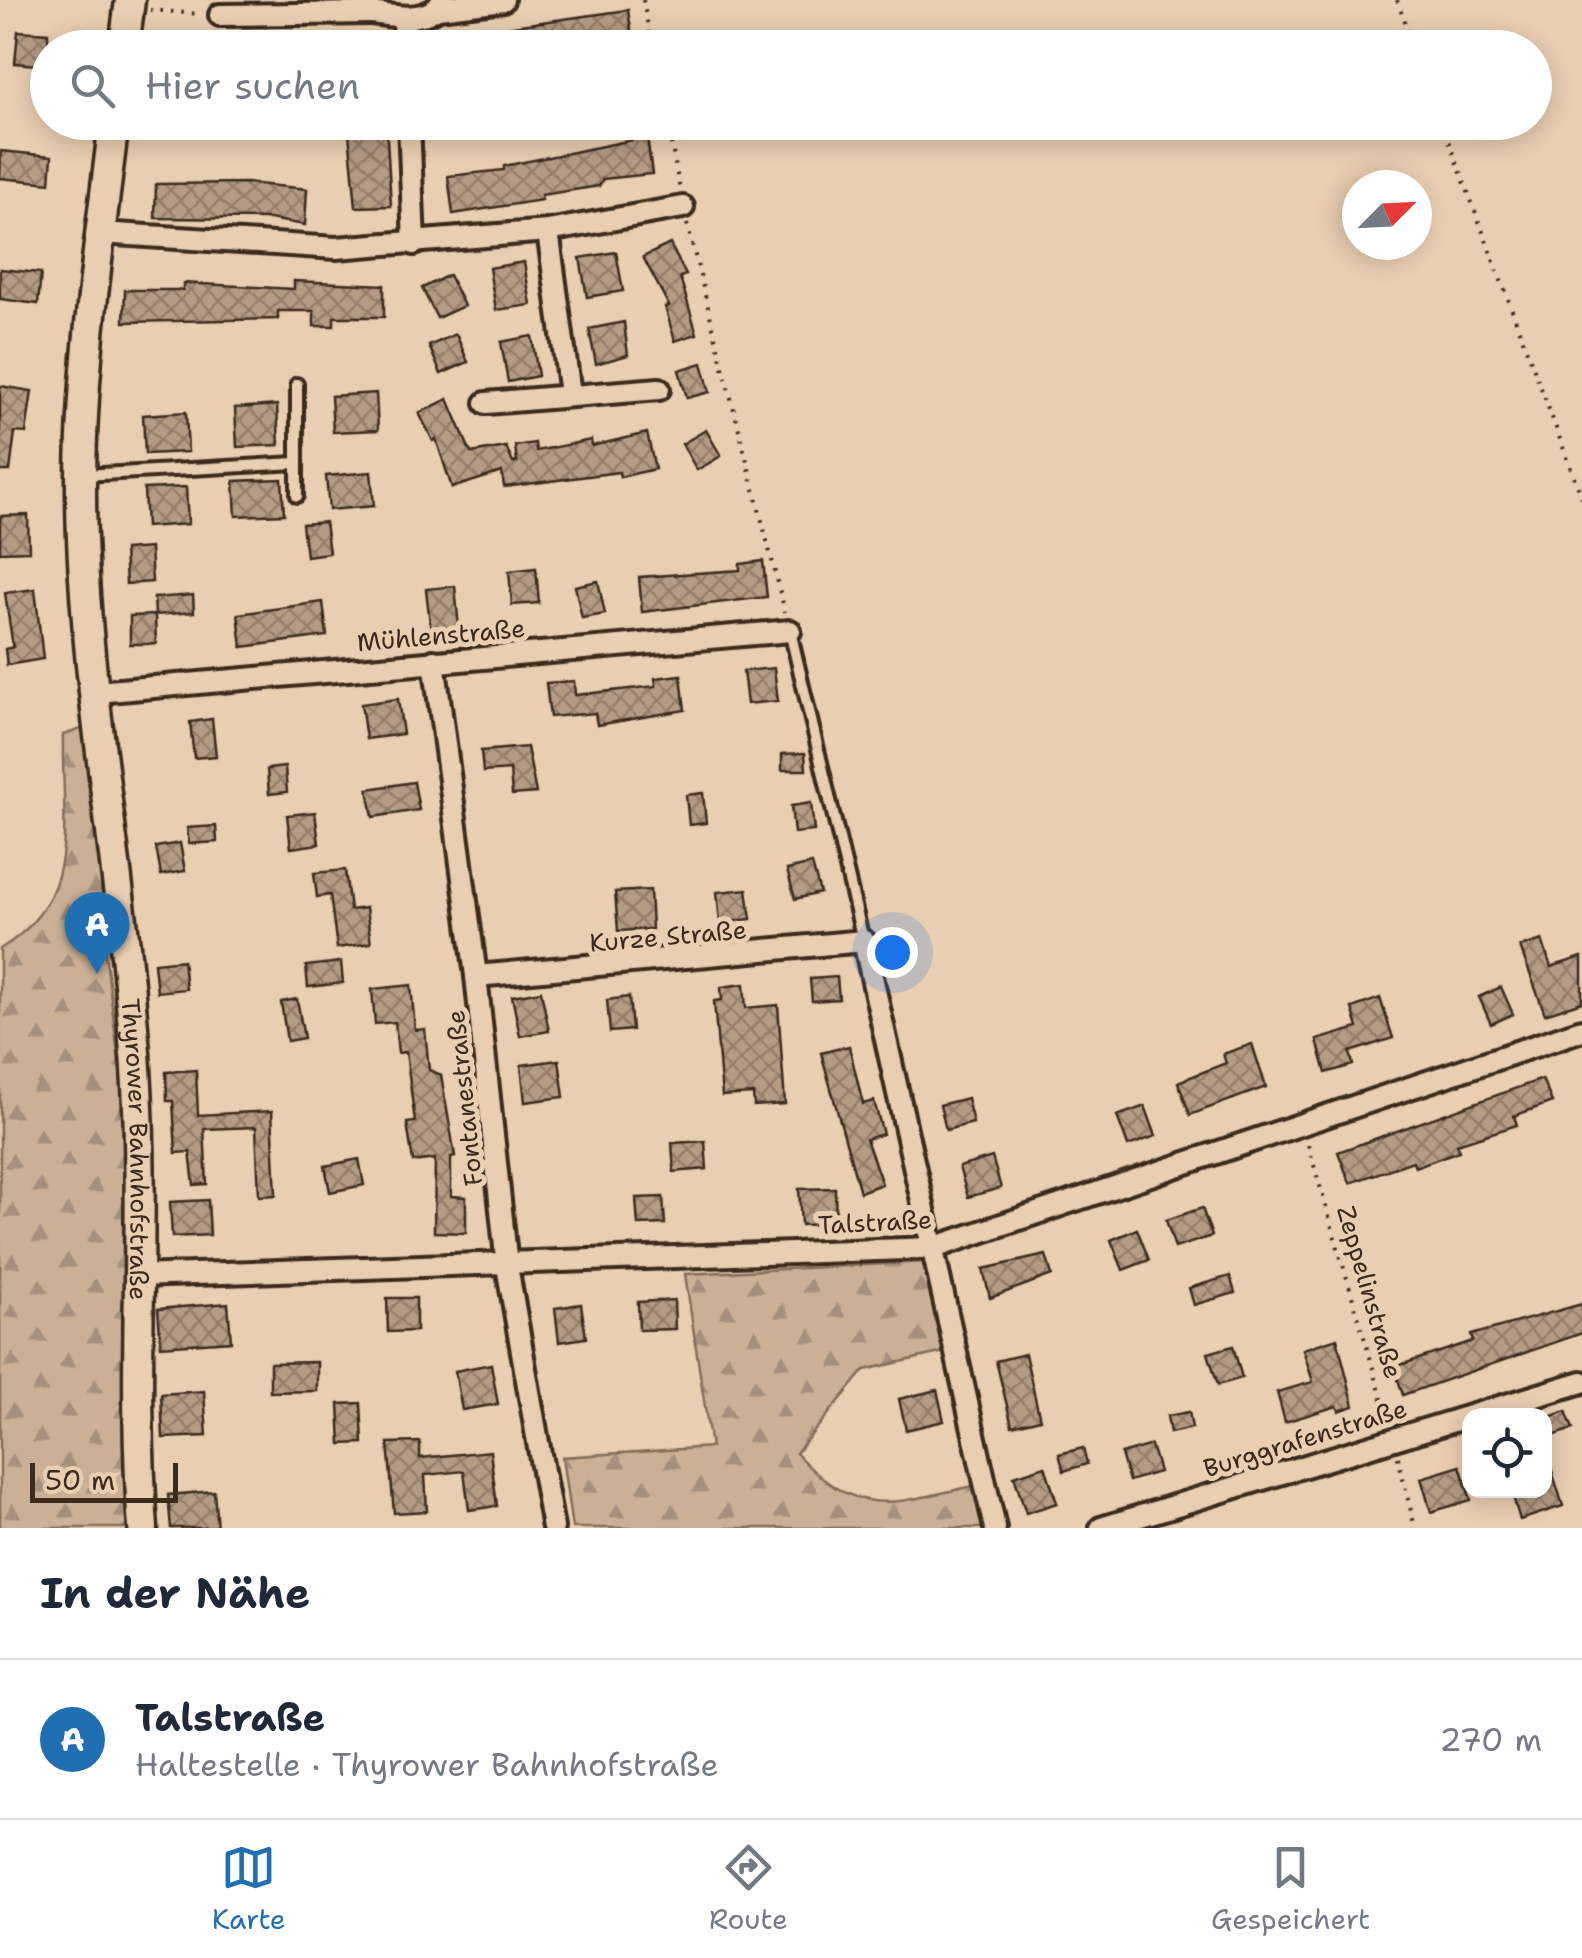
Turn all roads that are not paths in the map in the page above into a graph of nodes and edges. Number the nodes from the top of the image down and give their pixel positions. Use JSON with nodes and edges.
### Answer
{"nodes":[{"id":1,"x":502,"y":0,"type":"edge"},
{"id":2,"x":441,"y":4,"type":"edge"},
{"id":3,"x":140,"y":5,"type":"edge"},
{"id":4,"x":368,"y":7,"type":"edge"},
{"id":5,"x":220,"y":15,"type":"road end"},
{"id":6,"x":404,"y":17,"type":"junction"},
{"id":7,"x":131,"y":30,"type":"edge"},
{"id":8,"x":404,"y":30,"type":"edge"},
{"id":9,"x":112,"y":140,"type":"edge"},
{"id":10,"x":410,"y":140,"type":"edge"},
{"id":11,"x":683,"y":207,"type":"road end"},
{"id":12,"x":548,"y":230,"type":"junction"},
{"id":13,"x":100,"y":234,"type":"junction"},
{"id":14,"x":414,"y":244,"type":"junction"},
{"id":15,"x":296,"y":384,"type":"dead end"},
{"id":16,"x":659,"y":389,"type":"dead end"},
{"id":17,"x":570,"y":394,"type":"junction"},
{"id":18,"x":486,"y":403,"type":"dead end"},
{"id":19,"x":297,"y":464,"type":"junction"},
{"id":20,"x":81,"y":475,"type":"junction"},
{"id":21,"x":297,"y":496,"type":"dead end"},
{"id":22,"x":790,"y":632,"type":"joint"},
{"id":23,"x":434,"y":660,"type":"junction"},
{"id":24,"x":97,"y":692,"type":"junction"},
{"id":25,"x":864,"y":941,"type":"junction"},
{"id":26,"x":476,"y":976,"type":"junction"},
{"id":27,"x":1582,"y":1030,"type":"edge"},
{"id":28,"x":933,"y":1248,"type":"junction"},
{"id":29,"x":506,"y":1266,"type":"junction"},
{"id":30,"x":137,"y":1276,"type":"junction"},
{"id":31,"x":1582,"y":1382,"type":"edge"},
{"id":32,"x":143,"y":1528,"type":"edge"},
{"id":33,"x":552,"y":1528,"type":"edge"},
{"id":34,"x":994,"y":1528,"type":"edge"},
{"id":35,"x":1101,"y":1528,"type":"edge"}],
"edges":[{"from":1,"to":2,"type":"street"},
{"from":2,"to":6,"type":"street"},
{"from":3,"to":7,"type":"main road"},
{"from":4,"to":5,"type":"street"},
{"from":4,"to":6,"type":"street"},
{"from":6,"to":8,"type":"street"},
{"from":9,"to":13,"type":"main road","name":"Thyrower Bahnhofstraße"},
{"from":10,"to":14,"type":"street"},
{"from":11,"to":12,"type":"street"},
{"from":12,"to":14,"type":"street"},
{"from":12,"to":17,"type":"street"},
{"from":13,"to":14,"type":"street"},
{"from":13,"to":20,"type":"main road","name":"Thyrower Bahnhofstraße"},
{"from":15,"to":19,"type":"lane"},
{"from":16,"to":17,"type":"street"},
{"from":17,"to":18,"type":"street"},
{"from":19,"to":20,"type":"lane"},
{"from":19,"to":21,"type":"lane"},
{"from":20,"to":24,"type":"main road","name":"Thyrower Bahnhofstraße"},
{"from":22,"to":23,"type":"street","name":"Mühlenstraße"},
{"from":22,"to":25,"type":"lane"},
{"from":23,"to":24,"type":"street","name":"Mühlenstraße"},
{"from":23,"to":26,"type":"street","name":"Fontanestraße"},
{"from":24,"to":30,"type":"main road","name":"Thyrower Bahnhofstraße"},
{"from":25,"to":26,"type":"street","name":"Kurze Straße"},
{"from":25,"to":28,"type":"street"},
{"from":26,"to":29,"type":"street","name":"Fontanestraße"},
{"from":27,"to":28,"type":"street","name":"Talstraße"},
{"from":28,"to":29,"type":"street","name":"Talstraße"},
{"from":28,"to":34,"type":"street"},
{"from":29,"to":30,"type":"street","name":"Talstraße"},
{"from":29,"to":33,"type":"street","name":"Fontanestraße"},
{"from":30,"to":32,"type":"main road","name":"Thyrower Bahnhofstraße"},
{"from":31,"to":35,"type":"street","name":"Burggrafenstraße"}]}
